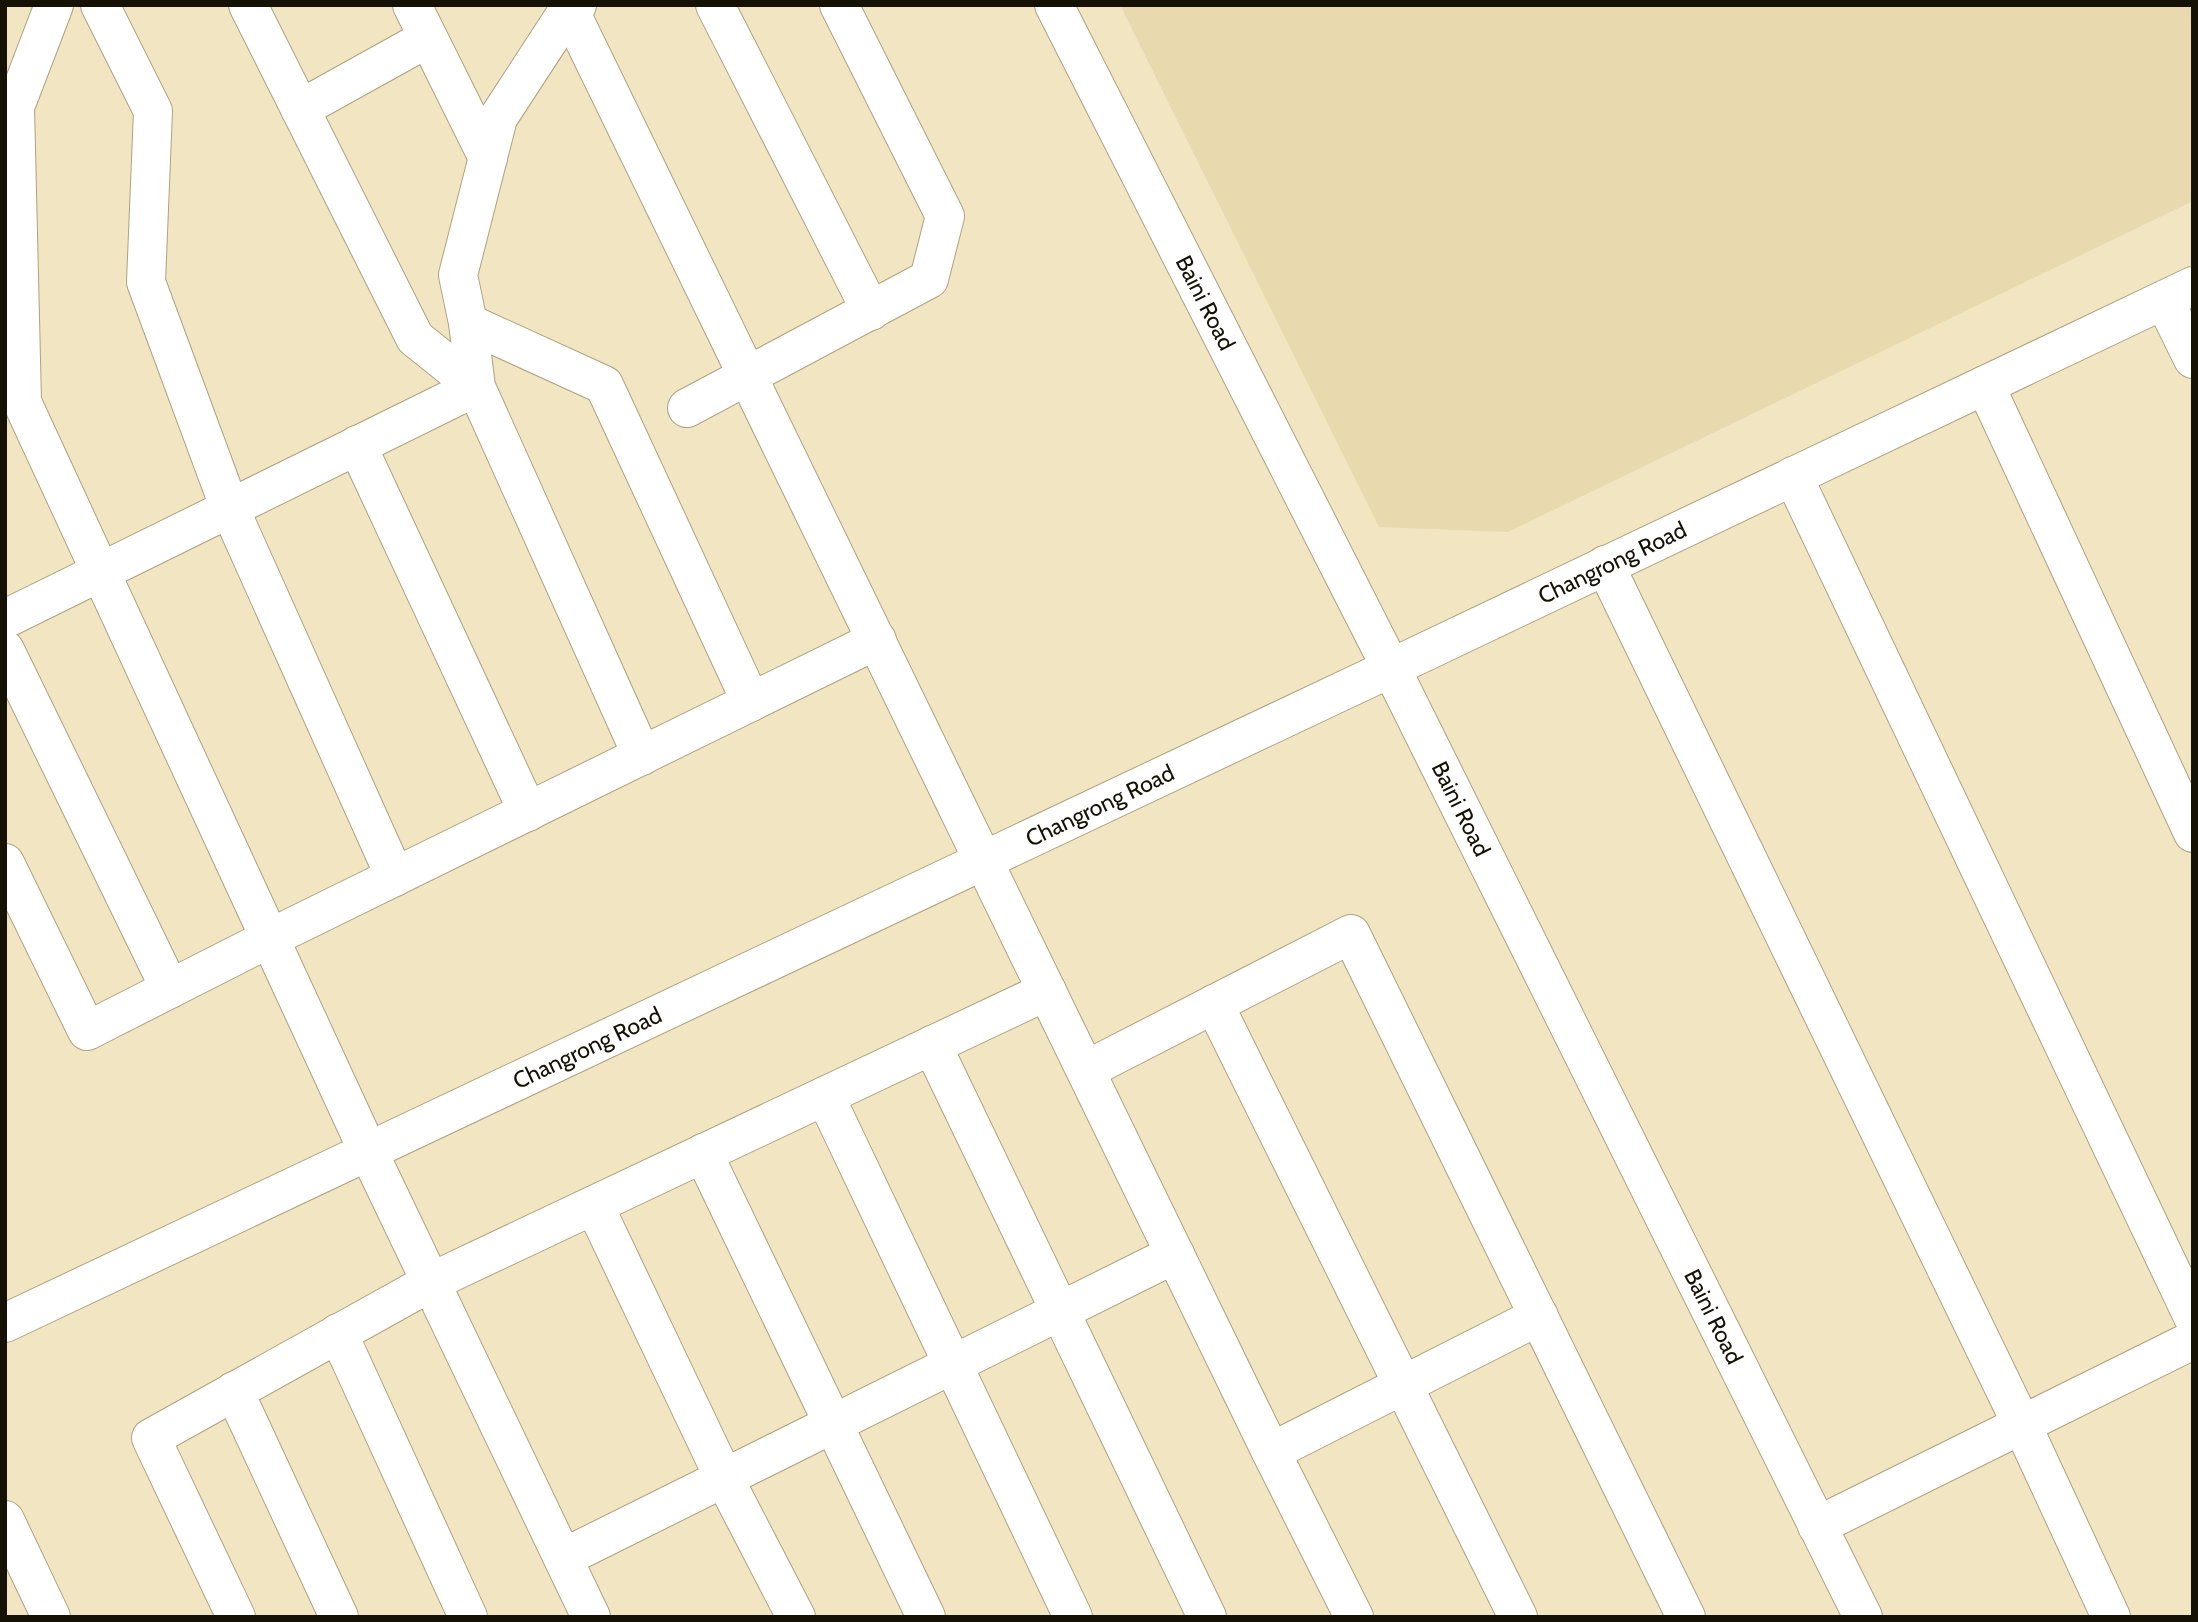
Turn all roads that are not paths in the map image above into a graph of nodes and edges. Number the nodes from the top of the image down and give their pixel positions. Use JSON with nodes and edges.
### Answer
{"nodes":[{"id":1,"x":54,"y":5,"type":"edge"},
{"id":2,"x":100,"y":5,"type":"edge"},
{"id":3,"x":248,"y":5,"type":"edge"},
{"id":4,"x":715,"y":5,"type":"edge"},
{"id":5,"x":839,"y":5,"type":"edge"},
{"id":6,"x":1054,"y":5,"type":"edge"},
{"id":7,"x":571,"y":6,"type":"edge"},
{"id":8,"x":420,"y":22,"type":"edge"},
{"id":9,"x":300,"y":109,"type":"junction"},
{"id":10,"x":488,"y":158,"type":"junction"},
{"id":11,"x":2178,"y":293,"type":"edge"},
{"id":12,"x":871,"y":311,"type":"junction"},
{"id":13,"x":468,"y":323,"type":"junction"},
{"id":14,"x":2193,"y":359,"type":"edge"},
{"id":15,"x":749,"y":377,"type":"junction"},
{"id":16,"x":1984,"y":385,"type":"junction"},
{"id":17,"x":13,"y":386,"type":"edge"},
{"id":18,"x":476,"y":387,"type":"junction"},
{"id":19,"x":687,"y":408,"type":"dead end"},
{"id":20,"x":357,"y":446,"type":"junction"},
{"id":21,"x":1793,"y":476,"type":"junction"},
{"id":22,"x":230,"y":509,"type":"junction"},
{"id":23,"x":1605,"y":565,"type":"junction"},
{"id":24,"x":101,"y":573,"type":"junction"},
{"id":25,"x":5,"y":619,"type":"edge"},
{"id":26,"x":877,"y":640,"type":"junction"},
{"id":27,"x":5,"y":650,"type":"edge"},
{"id":28,"x":1391,"y":668,"type":"junction"},
{"id":29,"x":751,"y":702,"type":"junction"},
{"id":30,"x":642,"y":756,"type":"junction"},
{"id":31,"x":528,"y":812,"type":"junction"},
{"id":32,"x":2193,"y":833,"type":"edge"},
{"id":33,"x":984,"y":859,"type":"junction"},
{"id":34,"x":5,"y":863,"type":"edge"},
{"id":35,"x":395,"y":877,"type":"junction"},
{"id":36,"x":270,"y":938,"type":"junction"},
{"id":37,"x":170,"y":989,"type":"junction"},
{"id":38,"x":1047,"y":991,"type":"junction"},
{"id":39,"x":1214,"y":1004,"type":"junction"},
{"id":40,"x":932,"y":1045,"type":"junction"},
{"id":41,"x":1086,"y":1070,"type":"junction"},
{"id":42,"x":824,"y":1096,"type":"junction"},
{"id":43,"x":368,"y":1151,"type":"junction"},
{"id":44,"x":703,"y":1153,"type":"junction"},
{"id":45,"x":594,"y":1205,"type":"junction"},
{"id":46,"x":1175,"y":1254,"type":"junction"},
{"id":47,"x":431,"y":1282,"type":"junction"},
{"id":48,"x":1060,"y":1311,"type":"junction"},
{"id":49,"x":1539,"y":1316,"type":"junction"},
{"id":50,"x":2193,"y":1318,"type":"edge"},
{"id":51,"x":5,"y":1323,"type":"edge"},
{"id":52,"x":338,"y":1333,"type":"junction"},
{"id":53,"x":2193,"y":1340,"type":"edge"},
{"id":54,"x":951,"y":1365,"type":"junction"},
{"id":55,"x":1402,"y":1384,"type":"junction"},
{"id":56,"x":234,"y":1391,"type":"junction"},
{"id":57,"x":833,"y":1424,"type":"junction"},
{"id":58,"x":2022,"y":1425,"type":"junction"},
{"id":59,"x":1271,"y":1452,"type":"junction"},
{"id":60,"x":724,"y":1478,"type":"junction"},
{"id":61,"x":5,"y":1520,"type":"edge"},
{"id":62,"x":1817,"y":1526,"type":"junction"},
{"id":63,"x":563,"y":1558,"type":"junction"},
{"id":64,"x":51,"y":1617,"type":"edge"},
{"id":65,"x":236,"y":1617,"type":"edge"},
{"id":66,"x":339,"y":1617,"type":"edge"},
{"id":67,"x":468,"y":1617,"type":"edge"},
{"id":68,"x":591,"y":1617,"type":"edge"},
{"id":69,"x":796,"y":1617,"type":"edge"},
{"id":70,"x":926,"y":1617,"type":"edge"},
{"id":71,"x":1073,"y":1617,"type":"edge"},
{"id":72,"x":1207,"y":1617,"type":"edge"},
{"id":73,"x":1354,"y":1617,"type":"edge"},
{"id":74,"x":1518,"y":1617,"type":"edge"},
{"id":75,"x":1686,"y":1617,"type":"edge"},
{"id":76,"x":1863,"y":1617,"type":"edge"},
{"id":77,"x":2111,"y":1617,"type":"edge"}],
"edges":[{"from":1,"to":17,"type":"street"},
{"from":2,"to":22,"type":"street"},
{"from":3,"to":9,"type":"street"},
{"from":4,"to":12,"type":"street"},
{"from":5,"to":12,"type":"street"},
{"from":6,"to":28,"type":"street","name":"Baini Road"},
{"from":7,"to":10,"type":"street"},
{"from":7,"to":15,"type":"street"},
{"from":8,"to":9,"type":"street"},
{"from":8,"to":10,"type":"street"},
{"from":9,"to":18,"type":"street"},
{"from":10,"to":13,"type":"street"},
{"from":11,"to":14,"type":"street"},
{"from":11,"to":16,"type":"street","name":"Changrong Road"},
{"from":12,"to":15,"type":"street"},
{"from":13,"to":18,"type":"street"},
{"from":13,"to":29,"type":"street"},
{"from":15,"to":19,"type":"street"},
{"from":15,"to":26,"type":"street"},
{"from":16,"to":21,"type":"street","name":"Changrong Road"},
{"from":16,"to":32,"type":"street"},
{"from":17,"to":24,"type":"street"},
{"from":18,"to":20,"type":"street"},
{"from":18,"to":30,"type":"street"},
{"from":20,"to":22,"type":"street"},
{"from":20,"to":31,"type":"street"},
{"from":21,"to":23,"type":"street","name":"Changrong Road"},
{"from":21,"to":50,"type":"street"},
{"from":22,"to":24,"type":"street"},
{"from":22,"to":35,"type":"street"},
{"from":23,"to":28,"type":"street","name":"Changrong Road"},
{"from":23,"to":58,"type":"street"},
{"from":24,"to":25,"type":"street"},
{"from":24,"to":36,"type":"street"},
{"from":26,"to":29,"type":"street"},
{"from":26,"to":33,"type":"street"},
{"from":27,"to":37,"type":"street"},
{"from":28,"to":33,"type":"street","name":"Changrong Road"},
{"from":28,"to":62,"type":"street","name":"Baini Road"},
{"from":29,"to":30,"type":"street"},
{"from":30,"to":31,"type":"street"},
{"from":31,"to":35,"type":"street"},
{"from":33,"to":38,"type":"street"},
{"from":33,"to":43,"type":"street","name":"Changrong Road"},
{"from":34,"to":37,"type":"street"},
{"from":35,"to":36,"type":"street"},
{"from":36,"to":37,"type":"street"},
{"from":36,"to":43,"type":"street"},
{"from":38,"to":40,"type":"street"},
{"from":38,"to":41,"type":"street"},
{"from":39,"to":41,"type":"street"},
{"from":39,"to":49,"type":"street"},
{"from":39,"to":55,"type":"street"},
{"from":40,"to":42,"type":"street"},
{"from":40,"to":48,"type":"street"},
{"from":41,"to":46,"type":"street"},
{"from":42,"to":44,"type":"street"},
{"from":42,"to":54,"type":"street"},
{"from":43,"to":47,"type":"street"},
{"from":43,"to":51,"type":"street","name":"Changrong Road"},
{"from":44,"to":45,"type":"street"},
{"from":44,"to":57,"type":"street"},
{"from":45,"to":47,"type":"street"},
{"from":45,"to":60,"type":"street"},
{"from":46,"to":48,"type":"street"},
{"from":46,"to":59,"type":"street"},
{"from":47,"to":52,"type":"street"},
{"from":47,"to":63,"type":"street"},
{"from":48,"to":54,"type":"street"},
{"from":48,"to":72,"type":"street"},
{"from":49,"to":55,"type":"street"},
{"from":49,"to":75,"type":"street"},
{"from":52,"to":56,"type":"street"},
{"from":52,"to":67,"type":"street"},
{"from":53,"to":58,"type":"street"},
{"from":54,"to":57,"type":"street"},
{"from":54,"to":71,"type":"street"},
{"from":55,"to":59,"type":"street"},
{"from":55,"to":74,"type":"street"},
{"from":56,"to":65,"type":"street"},
{"from":56,"to":66,"type":"street"},
{"from":57,"to":60,"type":"street"},
{"from":57,"to":70,"type":"street"},
{"from":58,"to":62,"type":"street"},
{"from":58,"to":77,"type":"street"},
{"from":59,"to":73,"type":"street"},
{"from":60,"to":63,"type":"street"},
{"from":60,"to":69,"type":"street"},
{"from":61,"to":64,"type":"street"},
{"from":62,"to":76,"type":"street","name":"Baini Road"},
{"from":63,"to":68,"type":"street"}]}
